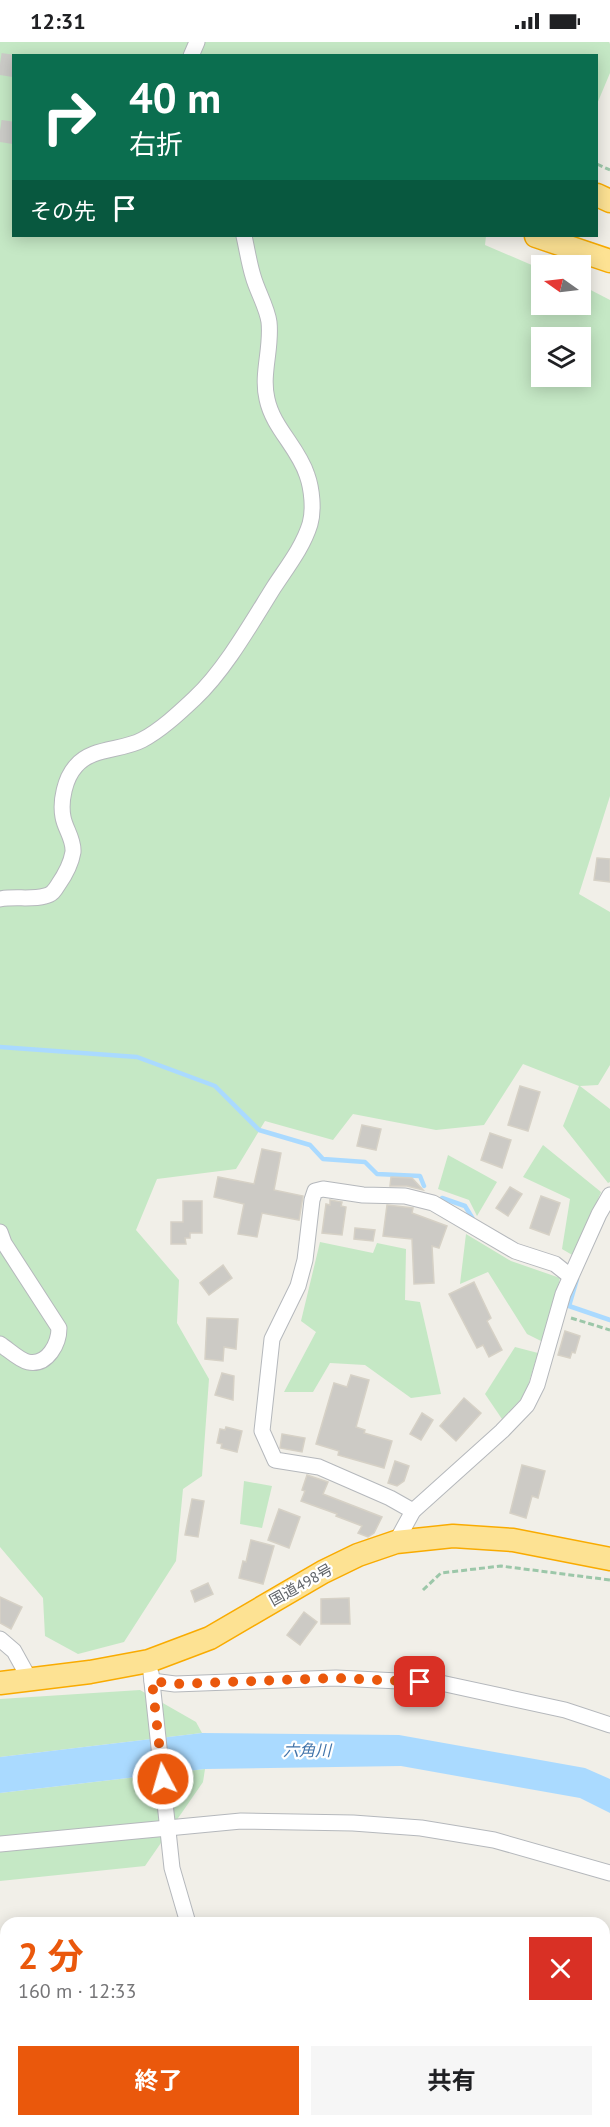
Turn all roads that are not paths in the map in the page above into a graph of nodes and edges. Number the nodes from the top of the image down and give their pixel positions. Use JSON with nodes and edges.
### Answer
{"nodes":[{"id":1,"x":244,"y":237,"type":"edge"},
{"id":2,"x":539,"y":237,"type":"edge"},
{"id":3,"x":610,"y":261,"type":"edge"},
{"id":4,"x":0,"y":900,"type":"edge"},
{"id":5,"x":610,"y":1195,"type":"edge"},
{"id":6,"x":0,"y":1232,"type":"edge"},
{"id":7,"x":570,"y":1276,"type":"junction"},
{"id":8,"x":0,"y":1344,"type":"edge"},
{"id":9,"x":413,"y":1511,"type":"junction"},
{"id":10,"x":396,"y":1542,"type":"junction"},
{"id":11,"x":610,"y":1559,"type":"edge"},
{"id":12,"x":0,"y":1639,"type":"edge"},
{"id":13,"x":152,"y":1677,"type":"junction"},
{"id":14,"x":30,"y":1680,"type":"junction"},
{"id":15,"x":0,"y":1683,"type":"edge"},
{"id":16,"x":610,"y":1725,"type":"edge"},
{"id":17,"x":168,"y":1826,"type":"junction"},
{"id":18,"x":0,"y":1844,"type":"edge"},
{"id":19,"x":610,"y":1873,"type":"edge"},
{"id":20,"x":186,"y":1917,"type":"edge"}],
"edges":[{"from":1,"to":4,"type":"street"},
{"from":2,"to":3,"type":"highway"},
{"from":5,"to":7,"type":"street"},
{"from":6,"to":8,"type":"street"},
{"from":7,"to":9,"type":"street"},
{"from":7,"to":9,"type":"street"},
{"from":9,"to":10,"type":"street"},
{"from":10,"to":11,"type":"highway","name":"国道498号"},
{"from":10,"to":13,"type":"highway","name":"国道498号"},
{"from":12,"to":14,"type":"street"},
{"from":13,"to":14,"type":"highway","name":"国道498号"},
{"from":13,"to":16,"type":"street"},
{"from":13,"to":17,"type":"street"},
{"from":14,"to":15,"type":"highway","name":"国道498号"},
{"from":17,"to":18,"type":"street"},
{"from":17,"to":19,"type":"street"},
{"from":17,"to":20,"type":"street"}]}
